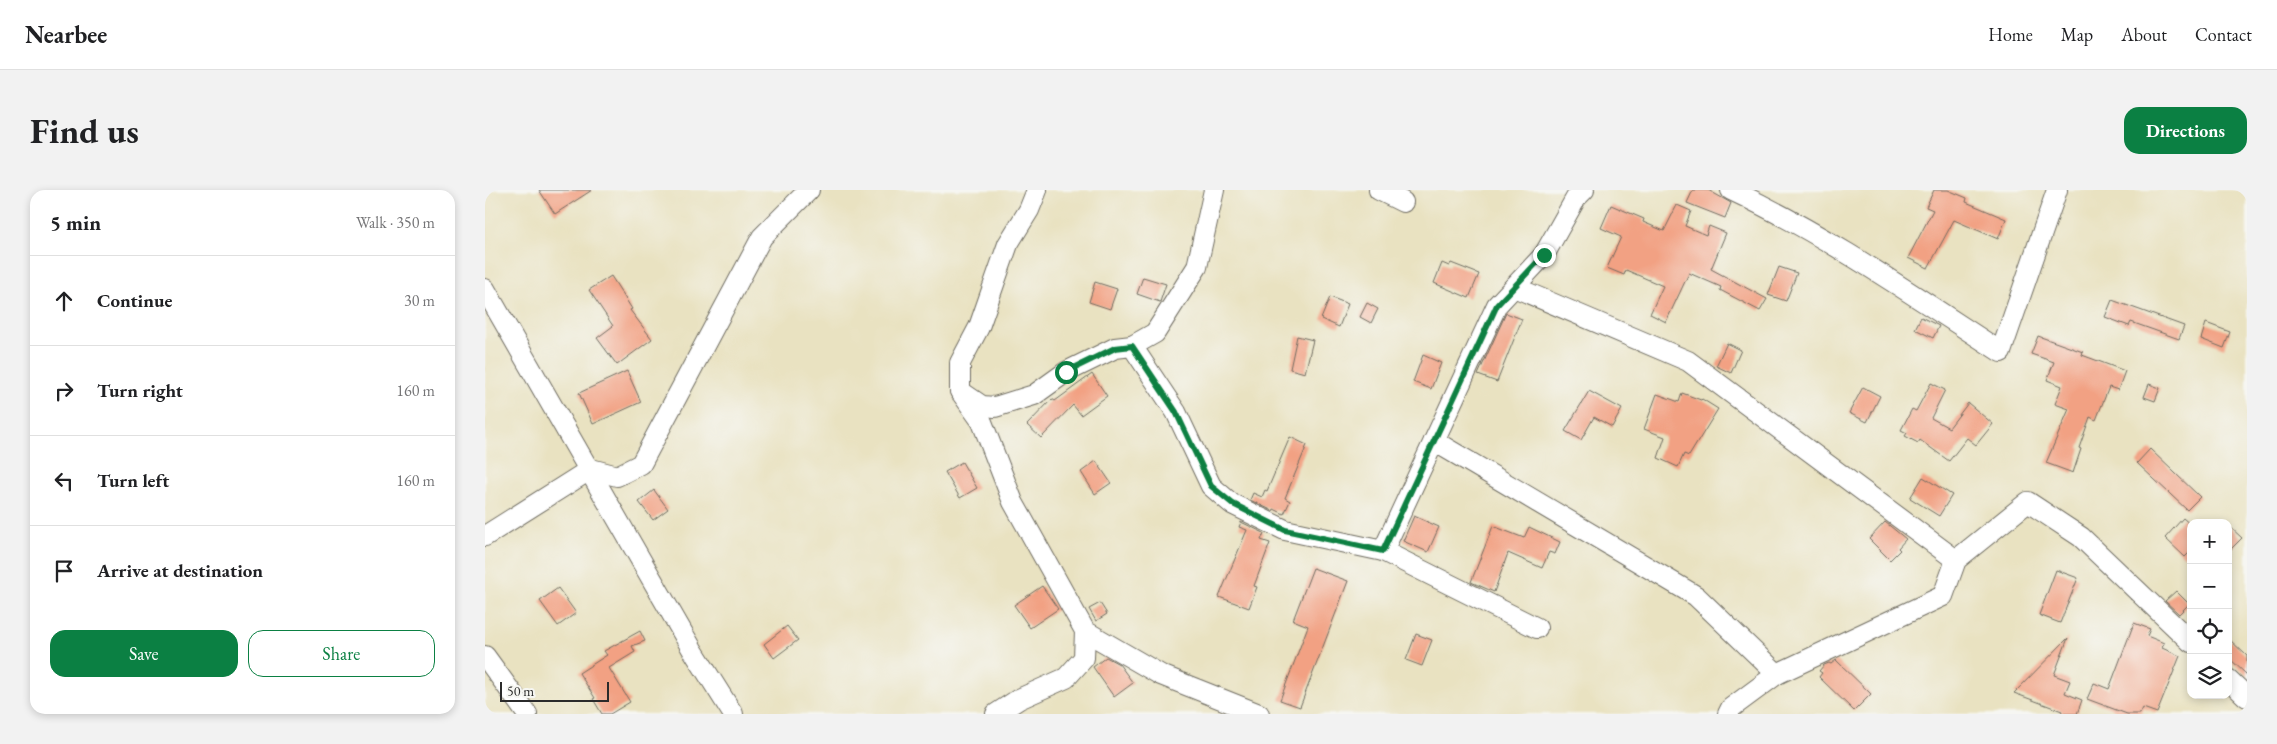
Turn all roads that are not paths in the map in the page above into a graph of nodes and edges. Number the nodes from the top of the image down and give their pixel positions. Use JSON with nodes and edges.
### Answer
{"nodes":[{"id":1,"x":809,"y":190,"type":"edge"},
{"id":2,"x":1037,"y":190,"type":"edge"},
{"id":3,"x":1214,"y":190,"type":"edge"},
{"id":4,"x":1379,"y":190,"type":"edge"},
{"id":5,"x":1584,"y":190,"type":"edge"},
{"id":6,"x":1731,"y":190,"type":"edge"},
{"id":7,"x":2057,"y":190,"type":"edge"},
{"id":8,"x":1403,"y":202,"type":"dead end"},
{"id":9,"x":1514,"y":287,"type":"junction"},
{"id":10,"x":485,"y":289,"type":"edge"},
{"id":11,"x":490,"y":309,"type":"edge"},
{"id":12,"x":1132,"y":346,"type":"junction"},
{"id":13,"x":959,"y":390,"type":"junction"},
{"id":14,"x":1434,"y":441,"type":"junction"},
{"id":15,"x":591,"y":469,"type":"junction"},
{"id":16,"x":485,"y":536,"type":"edge"},
{"id":17,"x":1383,"y":551,"type":"junction"},
{"id":18,"x":1956,"y":560,"type":"junction"},
{"id":19,"x":1537,"y":628,"type":"dead end"},
{"id":20,"x":1085,"y":631,"type":"junction"},
{"id":21,"x":2187,"y":638,"type":"edge"},
{"id":22,"x":485,"y":656,"type":"edge"},
{"id":23,"x":1777,"y":674,"type":"junction"},
{"id":24,"x":2232,"y":682,"type":"edge"},
{"id":25,"x":2247,"y":697,"type":"edge"},
{"id":26,"x":527,"y":714,"type":"edge"},
{"id":27,"x":733,"y":714,"type":"edge"},
{"id":28,"x":996,"y":714,"type":"edge"},
{"id":29,"x":1259,"y":714,"type":"edge"},
{"id":30,"x":1728,"y":714,"type":"edge"}],
"edges":[{"from":1,"to":15,"type":"street"},
{"from":2,"to":13,"type":"street"},
{"from":3,"to":12,"type":"street"},
{"from":4,"to":8,"type":"street"},
{"from":5,"to":9,"type":"street"},
{"from":6,"to":7,"type":"street"},
{"from":9,"to":14,"type":"street"},
{"from":9,"to":18,"type":"street"},
{"from":10,"to":11,"type":"street"},
{"from":11,"to":15,"type":"street"},
{"from":12,"to":13,"type":"street"},
{"from":12,"to":17,"type":"street"},
{"from":13,"to":20,"type":"street"},
{"from":14,"to":17,"type":"street"},
{"from":14,"to":23,"type":"street"},
{"from":15,"to":16,"type":"street"},
{"from":15,"to":27,"type":"street"},
{"from":17,"to":19,"type":"street"},
{"from":18,"to":21,"type":"street"},
{"from":18,"to":23,"type":"street"},
{"from":20,"to":28,"type":"street"},
{"from":20,"to":29,"type":"street"},
{"from":22,"to":26,"type":"street"},
{"from":23,"to":30,"type":"street"},
{"from":24,"to":25,"type":"street"}]}
